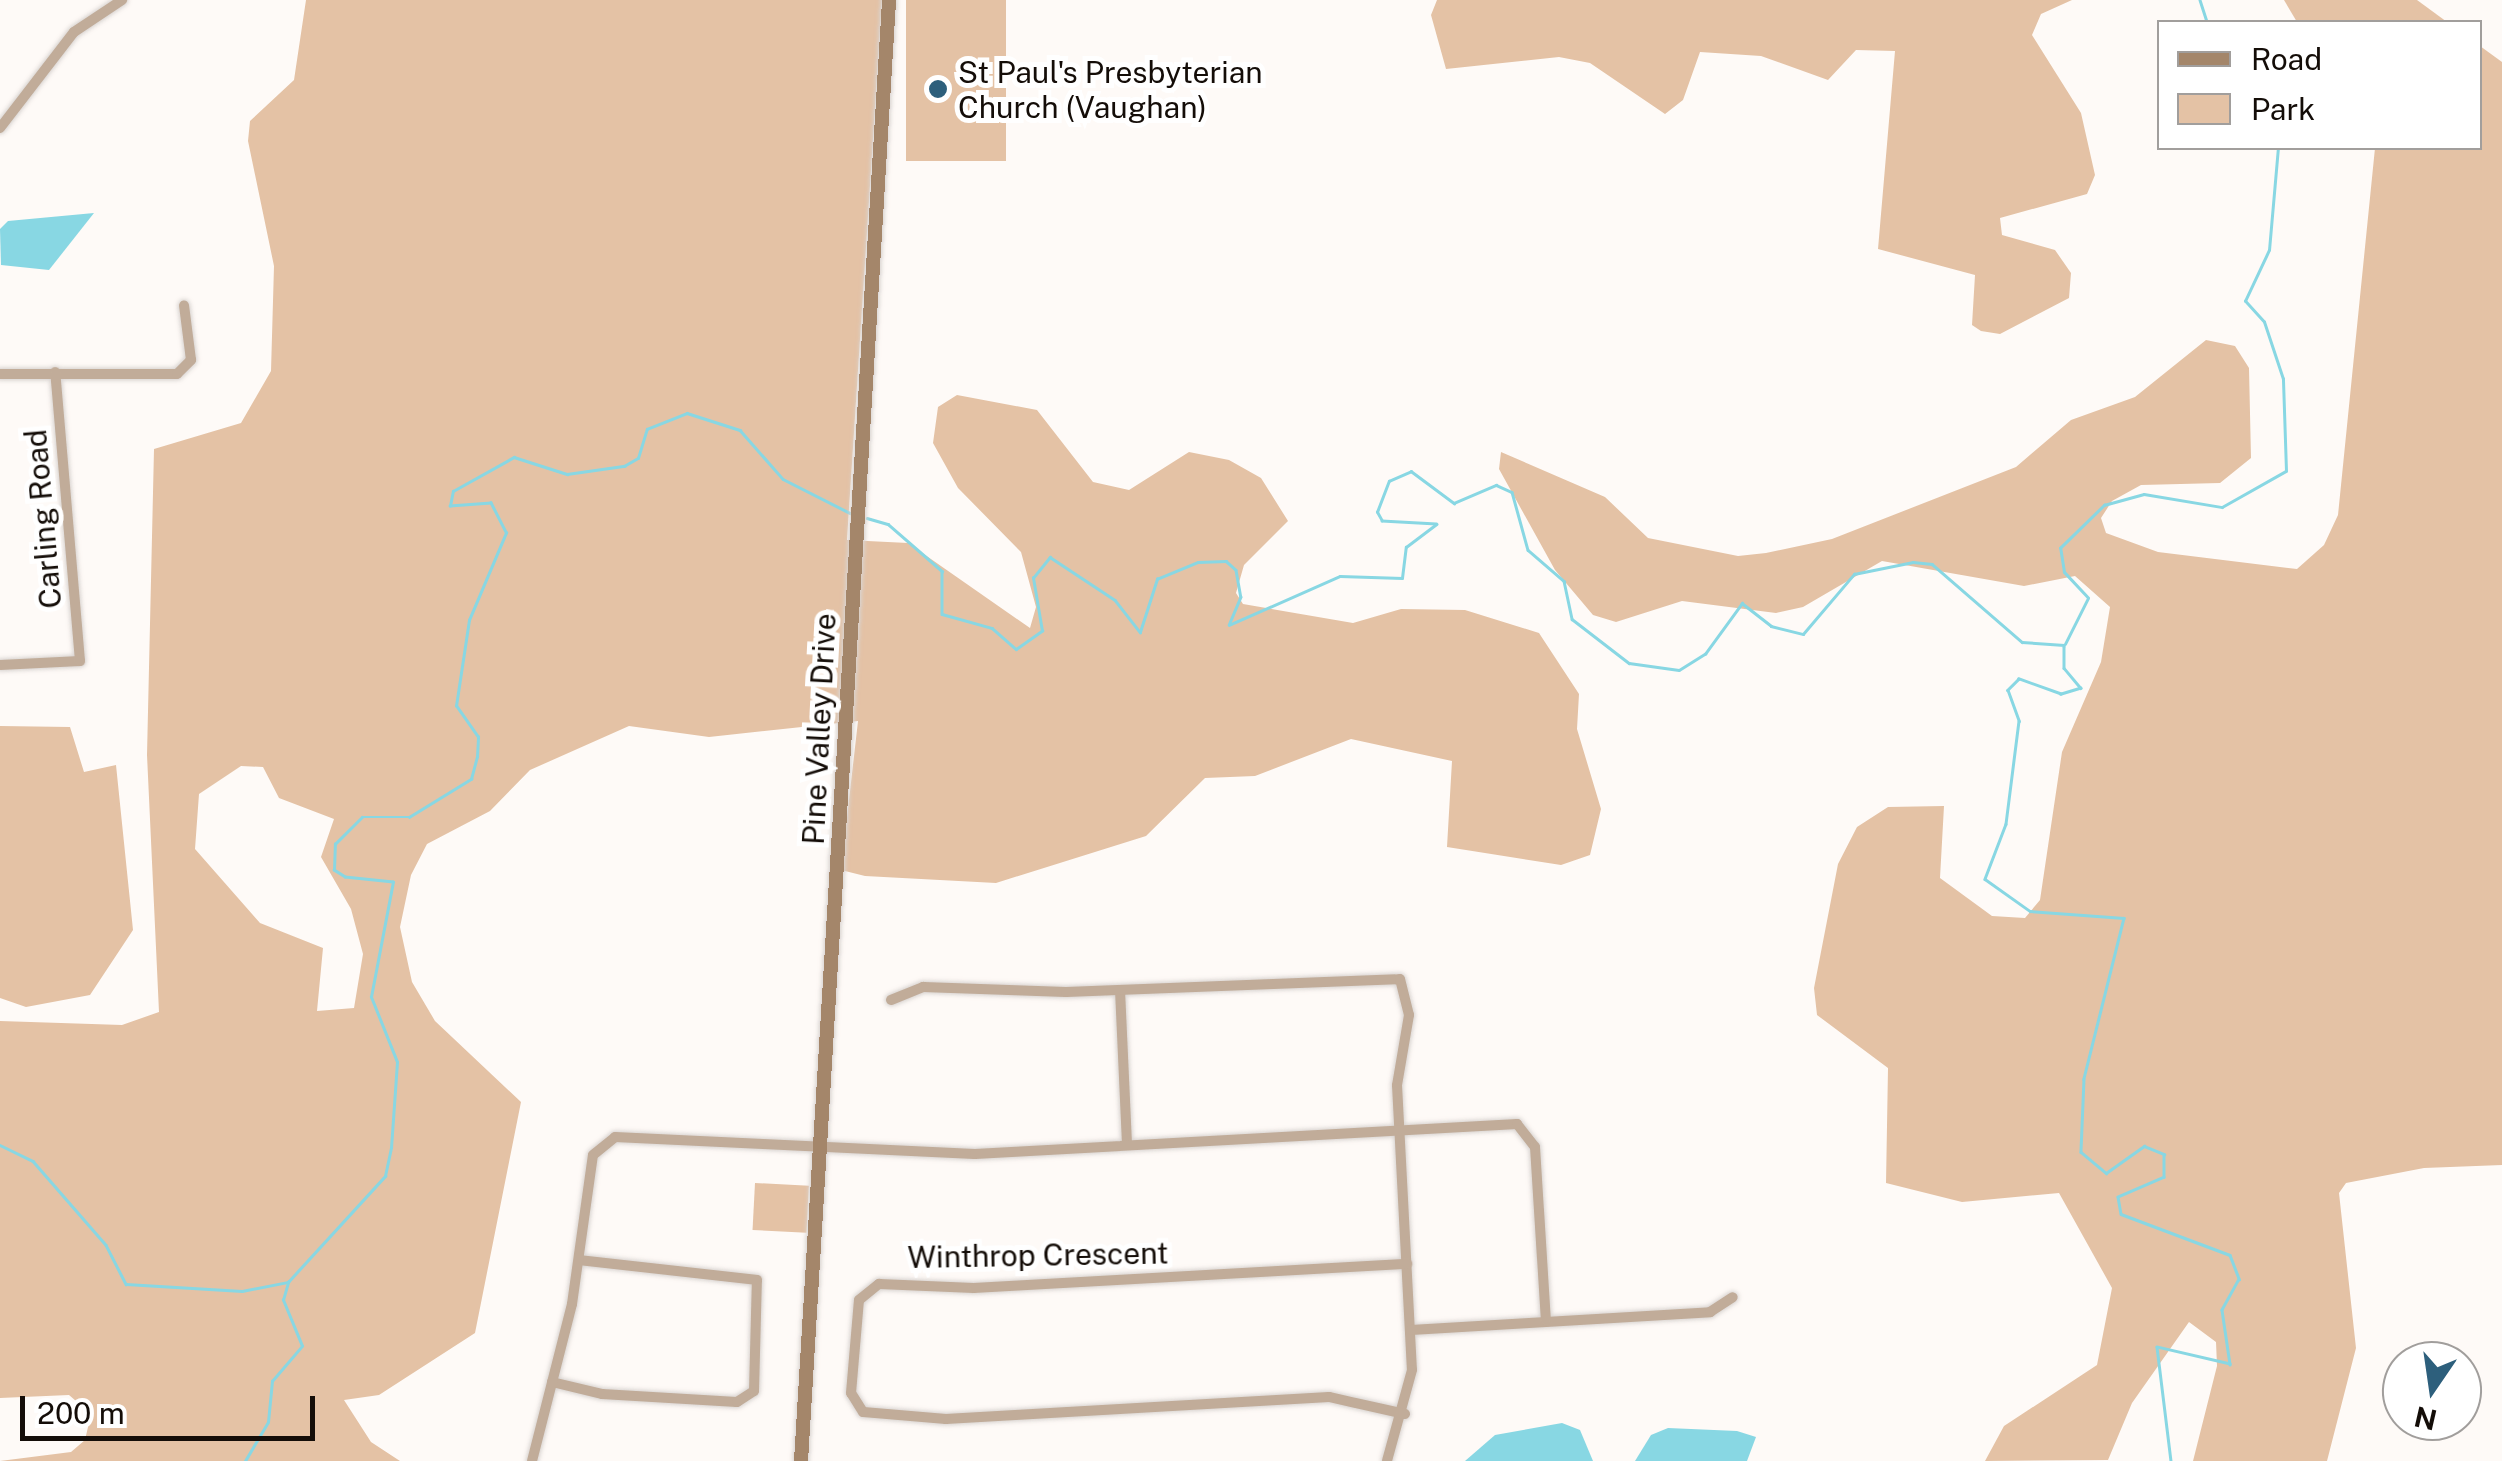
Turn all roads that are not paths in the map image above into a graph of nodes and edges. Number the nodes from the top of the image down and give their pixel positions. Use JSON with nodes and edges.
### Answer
{"nodes":[{"id":1,"x":122,"y":0,"type":"edge"},
{"id":2,"x":890,"y":0,"type":"edge"},
{"id":3,"x":0,"y":128,"type":"edge"},
{"id":4,"x":184,"y":305,"type":"dead end"},
{"id":5,"x":55,"y":372,"type":"junction"},
{"id":6,"x":0,"y":374,"type":"edge"},
{"id":7,"x":0,"y":665,"type":"edge"},
{"id":8,"x":1120,"y":990,"type":"junction"},
{"id":9,"x":892,"y":1000,"type":"dead end"},
{"id":10,"x":1399,"y":1130,"type":"junction"},
{"id":11,"x":1128,"y":1145,"type":"junction"},
{"id":12,"x":822,"y":1147,"type":"junction"},
{"id":13,"x":579,"y":1260,"type":"junction"},
{"id":14,"x":1407,"y":1264,"type":"junction"},
{"id":15,"x":1732,"y":1297,"type":"dead end"},
{"id":16,"x":1546,"y":1321,"type":"junction"},
{"id":17,"x":1411,"y":1330,"type":"junction"},
{"id":18,"x":552,"y":1382,"type":"junction"},
{"id":19,"x":1405,"y":1414,"type":"junction"},
{"id":20,"x":532,"y":1461,"type":"edge"},
{"id":21,"x":801,"y":1461,"type":"edge"},
{"id":22,"x":1386,"y":1461,"type":"edge"}],
"edges":[{"from":1,"to":3,"type":"street"},
{"from":2,"to":12,"type":"street","name":"Pine Valley Drive"},
{"from":4,"to":5,"type":"street"},
{"from":5,"to":6,"type":"street"},
{"from":5,"to":7,"type":"street","name":"Carling Road"},
{"from":8,"to":9,"type":"street"},
{"from":8,"to":10,"type":"street"},
{"from":8,"to":11,"type":"street"},
{"from":10,"to":11,"type":"street"},
{"from":10,"to":14,"type":"street"},
{"from":10,"to":16,"type":"street"},
{"from":11,"to":12,"type":"street"},
{"from":12,"to":13,"type":"street"},
{"from":12,"to":21,"type":"street","name":"Pine Valley Drive"},
{"from":13,"to":18,"type":"street"},
{"from":13,"to":18,"type":"street"},
{"from":14,"to":17,"type":"street"},
{"from":14,"to":19,"type":"street","name":"Winthrop Crescent"},
{"from":15,"to":16,"type":"street"},
{"from":16,"to":17,"type":"street"},
{"from":17,"to":19,"type":"street"},
{"from":18,"to":20,"type":"street"},
{"from":19,"to":22,"type":"street"}]}
